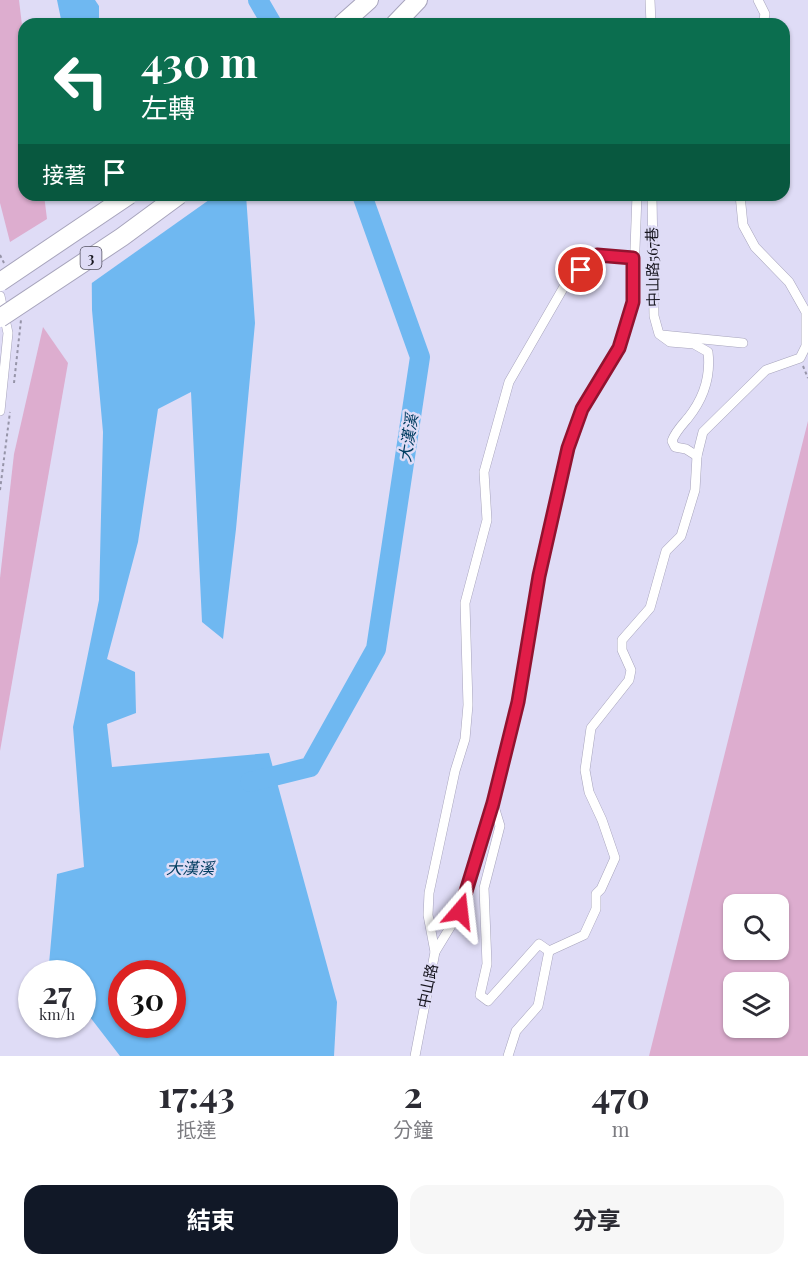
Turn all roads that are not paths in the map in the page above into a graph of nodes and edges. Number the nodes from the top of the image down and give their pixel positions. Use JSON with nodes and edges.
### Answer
{"nodes":[{"id":1,"x":369,"y":0,"type":"edge"},
{"id":2,"x":418,"y":0,"type":"edge"},
{"id":3,"x":650,"y":0,"type":"edge"},
{"id":4,"x":758,"y":0,"type":"edge"},
{"id":5,"x":349,"y":18,"type":"edge"},
{"id":6,"x":401,"y":18,"type":"edge"},
{"id":7,"x":651,"y":18,"type":"edge"},
{"id":8,"x":764,"y":18,"type":"edge"},
{"id":9,"x":120,"y":201,"type":"edge"},
{"id":10,"x":171,"y":201,"type":"edge"},
{"id":11,"x":637,"y":201,"type":"edge"},
{"id":12,"x":652,"y":201,"type":"edge"},
{"id":13,"x":741,"y":201,"type":"edge"},
{"id":14,"x":633,"y":258,"type":"junction"},
{"id":15,"x":0,"y":282,"type":"edge"},
{"id":16,"x":0,"y":296,"type":"edge"},
{"id":17,"x":4,"y":326,"type":"edge"},
{"id":18,"x":659,"y":334,"type":"junction"},
{"id":19,"x":743,"y":343,"type":"dead end"},
{"id":20,"x":0,"y":411,"type":"edge"},
{"id":21,"x":697,"y":456,"type":"junction"},
{"id":22,"x":493,"y":803,"type":"junction"},
{"id":23,"x":549,"y":951,"type":"junction"},
{"id":24,"x":435,"y":952,"type":"junction"},
{"id":25,"x":415,"y":1056,"type":"edge"},
{"id":26,"x":508,"y":1056,"type":"edge"}],
"edges":[{"from":1,"to":5,"type":"highway"},
{"from":2,"to":6,"type":"highway"},
{"from":3,"to":7,"type":"street"},
{"from":4,"to":8,"type":"street"},
{"from":9,"to":15,"type":"highway","number":"3","bridge":true},
{"from":10,"to":17,"type":"highway","number":"3","bridge":true},
{"from":11,"to":14,"type":"street","name":"中山路"},
{"from":12,"to":18,"type":"street","name":"中山路567巷"},
{"from":13,"to":21,"type":"street"},
{"from":14,"to":22,"type":"street","name":"中山路"},
{"from":14,"to":24,"type":"street"},
{"from":16,"to":17,"type":"street"},
{"from":17,"to":20,"type":"street"},
{"from":18,"to":19,"type":"street"},
{"from":18,"to":21,"type":"street"},
{"from":21,"to":23,"type":"street"},
{"from":22,"to":23,"type":"street"},
{"from":22,"to":24,"type":"street","name":"中山路"},
{"from":23,"to":26,"type":"street"},
{"from":24,"to":25,"type":"street","name":"中山路"}]}
